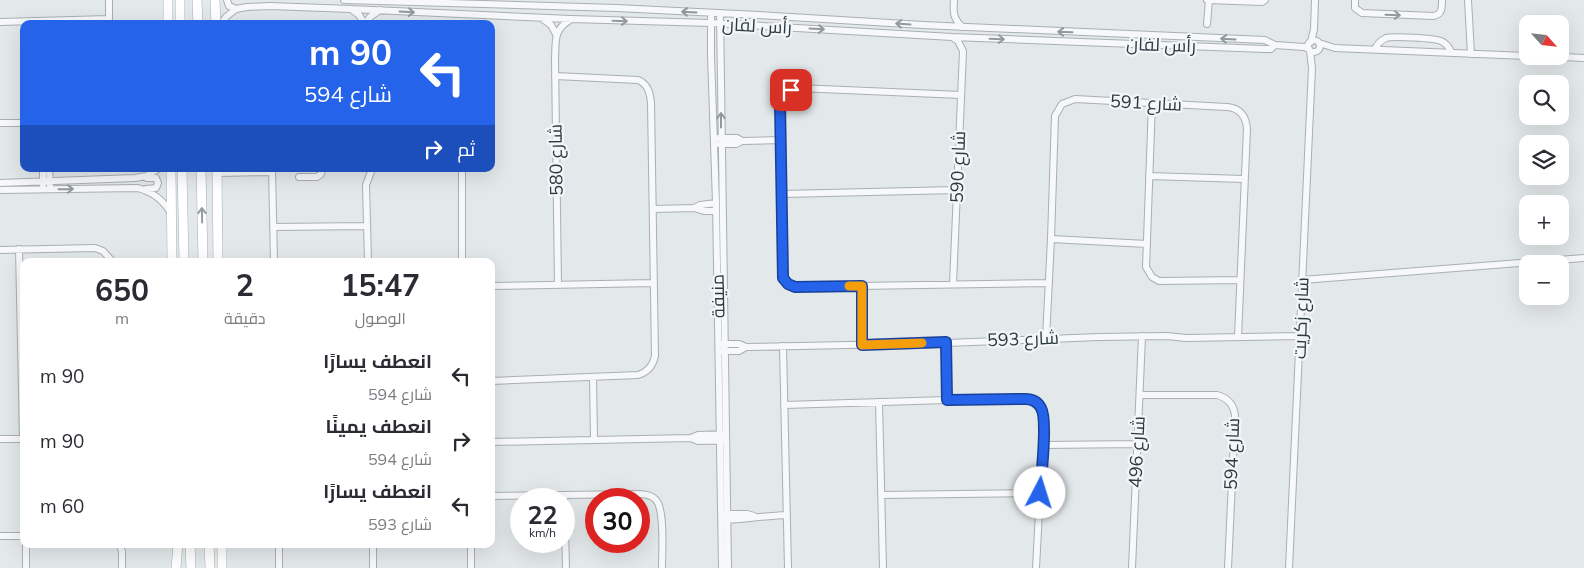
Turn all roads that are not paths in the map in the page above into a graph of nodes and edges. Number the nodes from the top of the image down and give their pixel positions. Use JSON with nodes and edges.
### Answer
{"nodes":[{"id":1,"x":109,"y":0,"type":"edge"},
{"id":2,"x":168,"y":0,"type":"edge"},
{"id":3,"x":180,"y":0,"type":"edge"},
{"id":4,"x":197,"y":0,"type":"edge"},
{"id":5,"x":215,"y":0,"type":"edge"},
{"id":6,"x":227,"y":0,"type":"edge"},
{"id":7,"x":344,"y":0,"type":"edge"},
{"id":8,"x":954,"y":0,"type":"edge"},
{"id":9,"x":1208,"y":0,"type":"edge"},
{"id":10,"x":1265,"y":0,"type":"edge"},
{"id":11,"x":1315,"y":0,"type":"edge"},
{"id":12,"x":1355,"y":0,"type":"edge"},
{"id":13,"x":1442,"y":0,"type":"edge"},
{"id":14,"x":1468,"y":0,"type":"edge"},
{"id":15,"x":468,"y":2,"type":"edge"},
{"id":16,"x":478,"y":2,"type":"edge"},
{"id":17,"x":351,"y":8,"type":"junction"},
{"id":18,"x":236,"y":9,"type":"junction"},
{"id":19,"x":380,"y":10,"type":"junction"},
{"id":20,"x":711,"y":13,"type":"junction"},
{"id":21,"x":720,"y":13,"type":"junction"},
{"id":22,"x":953,"y":14,"type":"junction"},
{"id":23,"x":541,"y":18,"type":"junction"},
{"id":24,"x":571,"y":19,"type":"junction"},
{"id":25,"x":109,"y":20,"type":"edge"},
{"id":26,"x":168,"y":20,"type":"edge"},
{"id":27,"x":180,"y":20,"type":"edge"},
{"id":28,"x":198,"y":20,"type":"edge"},
{"id":29,"x":216,"y":20,"type":"edge"},
{"id":30,"x":224,"y":20,"type":"edge"},
{"id":31,"x":362,"y":20,"type":"edge"},
{"id":32,"x":368,"y":20,"type":"edge"},
{"id":33,"x":0,"y":22,"type":"edge"},
{"id":34,"x":20,"y":22,"type":"edge"},
{"id":35,"x":711,"y":24,"type":"junction"},
{"id":36,"x":719,"y":24,"type":"junction"},
{"id":37,"x":1207,"y":24,"type":"dead end"},
{"id":38,"x":924,"y":25,"type":"junction"},
{"id":39,"x":944,"y":26,"type":"junction"},
{"id":40,"x":962,"y":27,"type":"junction"},
{"id":41,"x":556,"y":34,"type":"junction"},
{"id":42,"x":923,"y":35,"type":"junction"},
{"id":43,"x":952,"y":37,"type":"junction"},
{"id":44,"x":978,"y":38,"type":"junction"},
{"id":45,"x":1275,"y":45,"type":"junction"},
{"id":46,"x":1314,"y":47,"type":"junction"},
{"id":47,"x":1375,"y":49,"type":"junction"},
{"id":48,"x":963,"y":51,"type":"junction"},
{"id":49,"x":1451,"y":52,"type":"junction"},
{"id":50,"x":1471,"y":54,"type":"junction"},
{"id":51,"x":1519,"y":56,"type":"edge"},
{"id":52,"x":1569,"y":57,"type":"edge"},
{"id":53,"x":1584,"y":58,"type":"edge"},
{"id":54,"x":555,"y":76,"type":"junction"},
{"id":55,"x":961,"y":95,"type":"junction"},
{"id":56,"x":1152,"y":103,"type":"junction"},
{"id":57,"x":20,"y":123,"type":"edge"},
{"id":58,"x":0,"y":124,"type":"edge"},
{"id":59,"x":781,"y":140,"type":"junction"},
{"id":60,"x":718,"y":141,"type":"junction"},
{"id":61,"x":44,"y":172,"type":"edge"},
{"id":62,"x":48,"y":172,"type":"edge"},
{"id":63,"x":153,"y":172,"type":"edge"},
{"id":64,"x":171,"y":172,"type":"edge"},
{"id":65,"x":182,"y":172,"type":"edge"},
{"id":66,"x":201,"y":172,"type":"edge"},
{"id":67,"x":217,"y":172,"type":"edge"},
{"id":68,"x":272,"y":172,"type":"edge"},
{"id":69,"x":321,"y":172,"type":"edge"},
{"id":70,"x":371,"y":172,"type":"edge"},
{"id":71,"x":462,"y":172,"type":"edge"},
{"id":72,"x":1149,"y":176,"type":"junction"},
{"id":73,"x":299,"y":177,"type":"dead end"},
{"id":74,"x":135,"y":178,"type":"junction"},
{"id":75,"x":1244,"y":179,"type":"junction"},
{"id":76,"x":46,"y":181,"type":"junction"},
{"id":77,"x":0,"y":182,"type":"edge"},
{"id":78,"x":138,"y":188,"type":"junction"},
{"id":79,"x":43,"y":189,"type":"junction"},
{"id":80,"x":50,"y":189,"type":"junction"},
{"id":81,"x":0,"y":190,"type":"edge"},
{"id":82,"x":957,"y":190,"type":"junction"},
{"id":83,"x":782,"y":194,"type":"junction"},
{"id":84,"x":716,"y":203,"type":"junction"},
{"id":85,"x":694,"y":208,"type":"junction"},
{"id":86,"x":653,"y":209,"type":"junction"},
{"id":87,"x":716,"y":211,"type":"junction"},
{"id":88,"x":172,"y":215,"type":"junction"},
{"id":89,"x":367,"y":226,"type":"junction"},
{"id":90,"x":273,"y":228,"type":"junction"},
{"id":91,"x":1051,"y":239,"type":"junction"},
{"id":92,"x":1146,"y":244,"type":"junction"},
{"id":93,"x":19,"y":249,"type":"junction"},
{"id":94,"x":0,"y":250,"type":"edge"},
{"id":95,"x":109,"y":258,"type":"edge"},
{"id":96,"x":172,"y":258,"type":"edge"},
{"id":97,"x":184,"y":258,"type":"edge"},
{"id":98,"x":203,"y":258,"type":"edge"},
{"id":99,"x":218,"y":258,"type":"edge"},
{"id":100,"x":274,"y":258,"type":"edge"},
{"id":101,"x":368,"y":258,"type":"edge"},
{"id":102,"x":462,"y":258,"type":"edge"},
{"id":103,"x":1584,"y":258,"type":"edge"},
{"id":104,"x":1239,"y":280,"type":"junction"},
{"id":105,"x":1302,"y":280,"type":"junction"},
{"id":106,"x":654,"y":283,"type":"junction"},
{"id":107,"x":1049,"y":283,"type":"junction"},
{"id":108,"x":954,"y":284,"type":"junction"},
{"id":109,"x":558,"y":285,"type":"junction"},
{"id":110,"x":495,"y":286,"type":"edge"},
{"id":111,"x":862,"y":286,"type":"junction"},
{"id":112,"x":20,"y":296,"type":"edge"},
{"id":113,"x":1142,"y":336,"type":"junction"},
{"id":114,"x":1300,"y":336,"type":"junction"},
{"id":115,"x":1238,"y":337,"type":"junction"},
{"id":116,"x":1046,"y":338,"type":"junction"},
{"id":117,"x":946,"y":342,"type":"junction"},
{"id":118,"x":862,"y":345,"type":"junction"},
{"id":119,"x":783,"y":346,"type":"junction"},
{"id":120,"x":722,"y":347,"type":"junction"},
{"id":121,"x":593,"y":376,"type":"junction"},
{"id":122,"x":495,"y":381,"type":"edge"},
{"id":123,"x":1140,"y":395,"type":"junction"},
{"id":124,"x":947,"y":400,"type":"junction"},
{"id":125,"x":880,"y":402,"type":"junction"},
{"id":126,"x":784,"y":405,"type":"junction"},
{"id":127,"x":723,"y":437,"type":"junction"},
{"id":128,"x":20,"y":439,"type":"edge"},
{"id":129,"x":0,"y":440,"type":"edge"},
{"id":130,"x":594,"y":440,"type":"junction"},
{"id":131,"x":495,"y":442,"type":"edge"},
{"id":132,"x":1137,"y":444,"type":"junction"},
{"id":133,"x":1044,"y":445,"type":"junction"},
{"id":134,"x":1040,"y":493,"type":"junction"},
{"id":135,"x":575,"y":494,"type":"edge"},
{"id":136,"x":510,"y":495,"type":"edge"},
{"id":137,"x":882,"y":495,"type":"junction"},
{"id":138,"x":495,"y":496,"type":"edge"},
{"id":139,"x":786,"y":515,"type":"junction"},
{"id":140,"x":724,"y":517,"type":"junction"},
{"id":141,"x":0,"y":536,"type":"edge"},
{"id":142,"x":20,"y":536,"type":"edge"},
{"id":143,"x":26,"y":548,"type":"edge"},
{"id":144,"x":121,"y":548,"type":"edge"},
{"id":145,"x":178,"y":548,"type":"edge"},
{"id":146,"x":190,"y":548,"type":"edge"},
{"id":147,"x":209,"y":548,"type":"edge"},
{"id":148,"x":222,"y":548,"type":"edge"},
{"id":149,"x":279,"y":548,"type":"edge"},
{"id":150,"x":373,"y":548,"type":"edge"},
{"id":151,"x":471,"y":548,"type":"edge"},
{"id":152,"x":566,"y":553,"type":"edge"},
{"id":153,"x":26,"y":568,"type":"edge"},
{"id":154,"x":122,"y":568,"type":"edge"},
{"id":155,"x":176,"y":568,"type":"edge"},
{"id":156,"x":191,"y":568,"type":"edge"},
{"id":157,"x":210,"y":568,"type":"edge"},
{"id":158,"x":222,"y":568,"type":"edge"},
{"id":159,"x":280,"y":568,"type":"edge"},
{"id":160,"x":373,"y":568,"type":"edge"},
{"id":161,"x":471,"y":568,"type":"edge"},
{"id":162,"x":566,"y":568,"type":"edge"},
{"id":163,"x":662,"y":568,"type":"edge"},
{"id":164,"x":722,"y":568,"type":"edge"},
{"id":165,"x":728,"y":568,"type":"edge"},
{"id":166,"x":788,"y":568,"type":"edge"},
{"id":167,"x":883,"y":568,"type":"edge"},
{"id":168,"x":1036,"y":568,"type":"edge"},
{"id":169,"x":1132,"y":568,"type":"edge"},
{"id":170,"x":1228,"y":568,"type":"edge"},
{"id":171,"x":1289,"y":568,"type":"edge"}],
"edges":[{"from":1,"to":25,"type":"street"},
{"from":2,"to":26,"type":"main road"},
{"from":3,"to":27,"type":"main road"},
{"from":4,"to":28,"type":"main road"},
{"from":5,"to":29,"type":"main road"},
{"from":6,"to":18,"type":"street"},
{"from":7,"to":15,"type":"street","name":"رأس لفان"},
{"from":8,"to":22,"type":"street"},
{"from":9,"to":10,"type":"street"},
{"from":9,"to":37,"type":"street"},
{"from":11,"to":46,"type":"street","name":"شارع زكريت"},
{"from":12,"to":13,"type":"street","one_way":true},
{"from":14,"to":50,"type":"street"},
{"from":15,"to":16,"type":"street","name":"رأس لفان"},
{"from":20,"to":16,"type":"street","name":"رأس لفان","one_way":true},
{"from":17,"to":18,"type":"street","name":"رأس لفان"},
{"from":17,"to":19,"type":"street","name":"رأس لفان"},
{"from":17,"to":31,"type":"street"},
{"from":18,"to":30,"type":"street"},
{"from":19,"to":23,"type":"street","name":"رأس لفان","one_way":true},
{"from":19,"to":32,"type":"street"},
{"from":20,"to":21,"type":"street","name":"رأس لفان"},
{"from":20,"to":35,"type":"street","name":"منيفة"},
{"from":21,"to":36,"type":"street","name":"منيفة"},
{"from":38,"to":21,"type":"street","name":"رأس لفان","one_way":true},
{"from":22,"to":39,"type":"street"},
{"from":22,"to":40,"type":"street"},
{"from":23,"to":24,"type":"street","name":"رأس لفان"},
{"from":23,"to":41,"type":"street"},
{"from":24,"to":35,"type":"street","name":"رأس لفان","one_way":true},
{"from":24,"to":41,"type":"street"},
{"from":33,"to":34,"type":"street"},
{"from":35,"to":36,"type":"street","name":"رأس لفان"},
{"from":35,"to":60,"type":"street","name":"منيفة"},
{"from":36,"to":42,"type":"street","name":"رأس لفان","one_way":true},
{"from":60,"to":36,"type":"street","name":"منيفة","one_way":true},
{"from":38,"to":39,"type":"street","name":"رأس لفان"},
{"from":38,"to":42,"type":"street"},
{"from":39,"to":40,"type":"street","name":"رأس لفان"},
{"from":45,"to":40,"type":"street","name":"رأس لفان","one_way":true},
{"from":41,"to":54,"type":"street","name":"شارع 580"},
{"from":42,"to":43,"type":"street","name":"رأس لفان"},
{"from":43,"to":44,"type":"street","name":"رأس لفان"},
{"from":43,"to":48,"type":"street"},
{"from":44,"to":45,"type":"street","name":"رأس لفان","one_way":true},
{"from":44,"to":48,"type":"street"},
{"from":45,"to":46,"type":"street","name":"رأس لفان"},
{"from":46,"to":47,"type":"street","name":"رأس لفان"},
{"from":46,"to":105,"type":"street","name":"شارع زكريت"},
{"from":47,"to":49,"type":"street","name":"رأس لفان"},
{"from":47,"to":49,"type":"street"},
{"from":48,"to":55,"type":"street","name":"شارع 590"},
{"from":49,"to":50,"type":"street","name":"رأس لفان"},
{"from":50,"to":51,"type":"street","name":"رأس لفان"},
{"from":52,"to":53,"type":"street"},
{"from":54,"to":86,"type":"street"},
{"from":54,"to":109,"type":"street","name":"شارع 580"},
{"from":55,"to":59,"type":"street"},
{"from":55,"to":82,"type":"street","name":"شارع 590"},
{"from":56,"to":72,"type":"street"},
{"from":56,"to":75,"type":"street","name":"شارع 591"},
{"from":56,"to":91,"type":"street","name":"شارع 591"},
{"from":57,"to":58,"type":"street"},
{"from":59,"to":60,"type":"street"},
{"from":59,"to":83,"type":"street"},
{"from":60,"to":84,"type":"street","name":"منيفة"},
{"from":60,"to":120,"type":"street","name":"منيفة"},
{"from":61,"to":76,"type":"street"},
{"from":62,"to":76,"type":"street"},
{"from":63,"to":74,"type":"street"},
{"from":64,"to":88,"type":"main road"},
{"from":65,"to":97,"type":"main road"},
{"from":98,"to":66,"type":"main road","one_way":true},
{"from":67,"to":99,"type":"main road"},
{"from":68,"to":90,"type":"street"},
{"from":69,"to":73,"type":"street"},
{"from":70,"to":89,"type":"street"},
{"from":71,"to":102,"type":"street"},
{"from":72,"to":75,"type":"street"},
{"from":72,"to":92,"type":"street"},
{"from":74,"to":76,"type":"street"},
{"from":74,"to":78,"type":"street"},
{"from":75,"to":104,"type":"street","name":"شارع 591"},
{"from":76,"to":77,"type":"street"},
{"from":76,"to":79,"type":"street"},
{"from":76,"to":80,"type":"street"},
{"from":80,"to":78,"type":"street","one_way":true},
{"from":78,"to":88,"type":"street"},
{"from":79,"to":80,"type":"street"},
{"from":79,"to":81,"type":"street"},
{"from":82,"to":83,"type":"street"},
{"from":82,"to":108,"type":"street","name":"شارع 590"},
{"from":83,"to":111,"type":"street"},
{"from":84,"to":85,"type":"street"},
{"from":84,"to":87,"type":"street","name":"منيفة"},
{"from":85,"to":86,"type":"street"},
{"from":85,"to":87,"type":"street"},
{"from":86,"to":106,"type":"street"},
{"from":87,"to":120,"type":"street","name":"منيفة"},
{"from":88,"to":96,"type":"main road"},
{"from":89,"to":90,"type":"street"},
{"from":89,"to":101,"type":"street"},
{"from":90,"to":100,"type":"street"},
{"from":91,"to":92,"type":"street"},
{"from":91,"to":107,"type":"street","name":"شارع 591"},
{"from":92,"to":104,"type":"street"},
{"from":93,"to":94,"type":"street"},
{"from":93,"to":95,"type":"street"},
{"from":93,"to":112,"type":"street"},
{"from":103,"to":105,"type":"street"},
{"from":104,"to":115,"type":"street","name":"شارع 591"},
{"from":105,"to":114,"type":"street","name":"شارع زكريت"},
{"from":106,"to":109,"type":"street"},
{"from":106,"to":121,"type":"street"},
{"from":107,"to":108,"type":"street"},
{"from":107,"to":116,"type":"street","name":"شارع 591"},
{"from":108,"to":111,"type":"street"},
{"from":109,"to":110,"type":"street"},
{"from":111,"to":118,"type":"street"},
{"from":113,"to":115,"type":"street","name":"شارع 593"},
{"from":113,"to":116,"type":"street","name":"شارع 593"},
{"from":113,"to":123,"type":"street","name":"شارع 496"},
{"from":114,"to":115,"type":"street","name":"شارع 593"},
{"from":114,"to":171,"type":"street","name":"شارع زكريت"},
{"from":116,"to":117,"type":"street","name":"شارع 593"},
{"from":117,"to":118,"type":"street","name":"شارع 593"},
{"from":117,"to":124,"type":"street"},
{"from":118,"to":119,"type":"street","name":"شارع 593"},
{"from":119,"to":120,"type":"street","name":"شارع 593"},
{"from":119,"to":126,"type":"street"},
{"from":120,"to":127,"type":"street","name":"منيفة"},
{"from":121,"to":122,"type":"street"},
{"from":121,"to":130,"type":"street"},
{"from":123,"to":132,"type":"street","name":"شارع 496"},
{"from":123,"to":170,"type":"street","name":"شارع 594"},
{"from":124,"to":125,"type":"street"},
{"from":124,"to":133,"type":"street"},
{"from":125,"to":126,"type":"street"},
{"from":125,"to":137,"type":"street"},
{"from":126,"to":139,"type":"street"},
{"from":127,"to":130,"type":"street"},
{"from":127,"to":140,"type":"street","name":"منيفة"},
{"from":128,"to":129,"type":"street"},
{"from":130,"to":131,"type":"street"},
{"from":132,"to":133,"type":"street"},
{"from":132,"to":169,"type":"street","name":"شارع 496"},
{"from":133,"to":134,"type":"street"},
{"from":134,"to":137,"type":"street"},
{"from":134,"to":168,"type":"street"},
{"from":135,"to":163,"type":"street"},
{"from":136,"to":138,"type":"street"},
{"from":137,"to":167,"type":"street"},
{"from":139,"to":140,"type":"street"},
{"from":139,"to":166,"type":"street"},
{"from":140,"to":164,"type":"street","name":"منيفة"},
{"from":140,"to":165,"type":"street","name":"منيفة"},
{"from":141,"to":142,"type":"street"},
{"from":143,"to":153,"type":"street"},
{"from":144,"to":154,"type":"street"},
{"from":145,"to":155,"type":"main road"},
{"from":146,"to":156,"type":"main road"},
{"from":147,"to":157,"type":"main road"},
{"from":148,"to":158,"type":"main road"},
{"from":149,"to":159,"type":"street"},
{"from":150,"to":160,"type":"street"},
{"from":151,"to":161,"type":"street"},
{"from":152,"to":162,"type":"street"}]}
